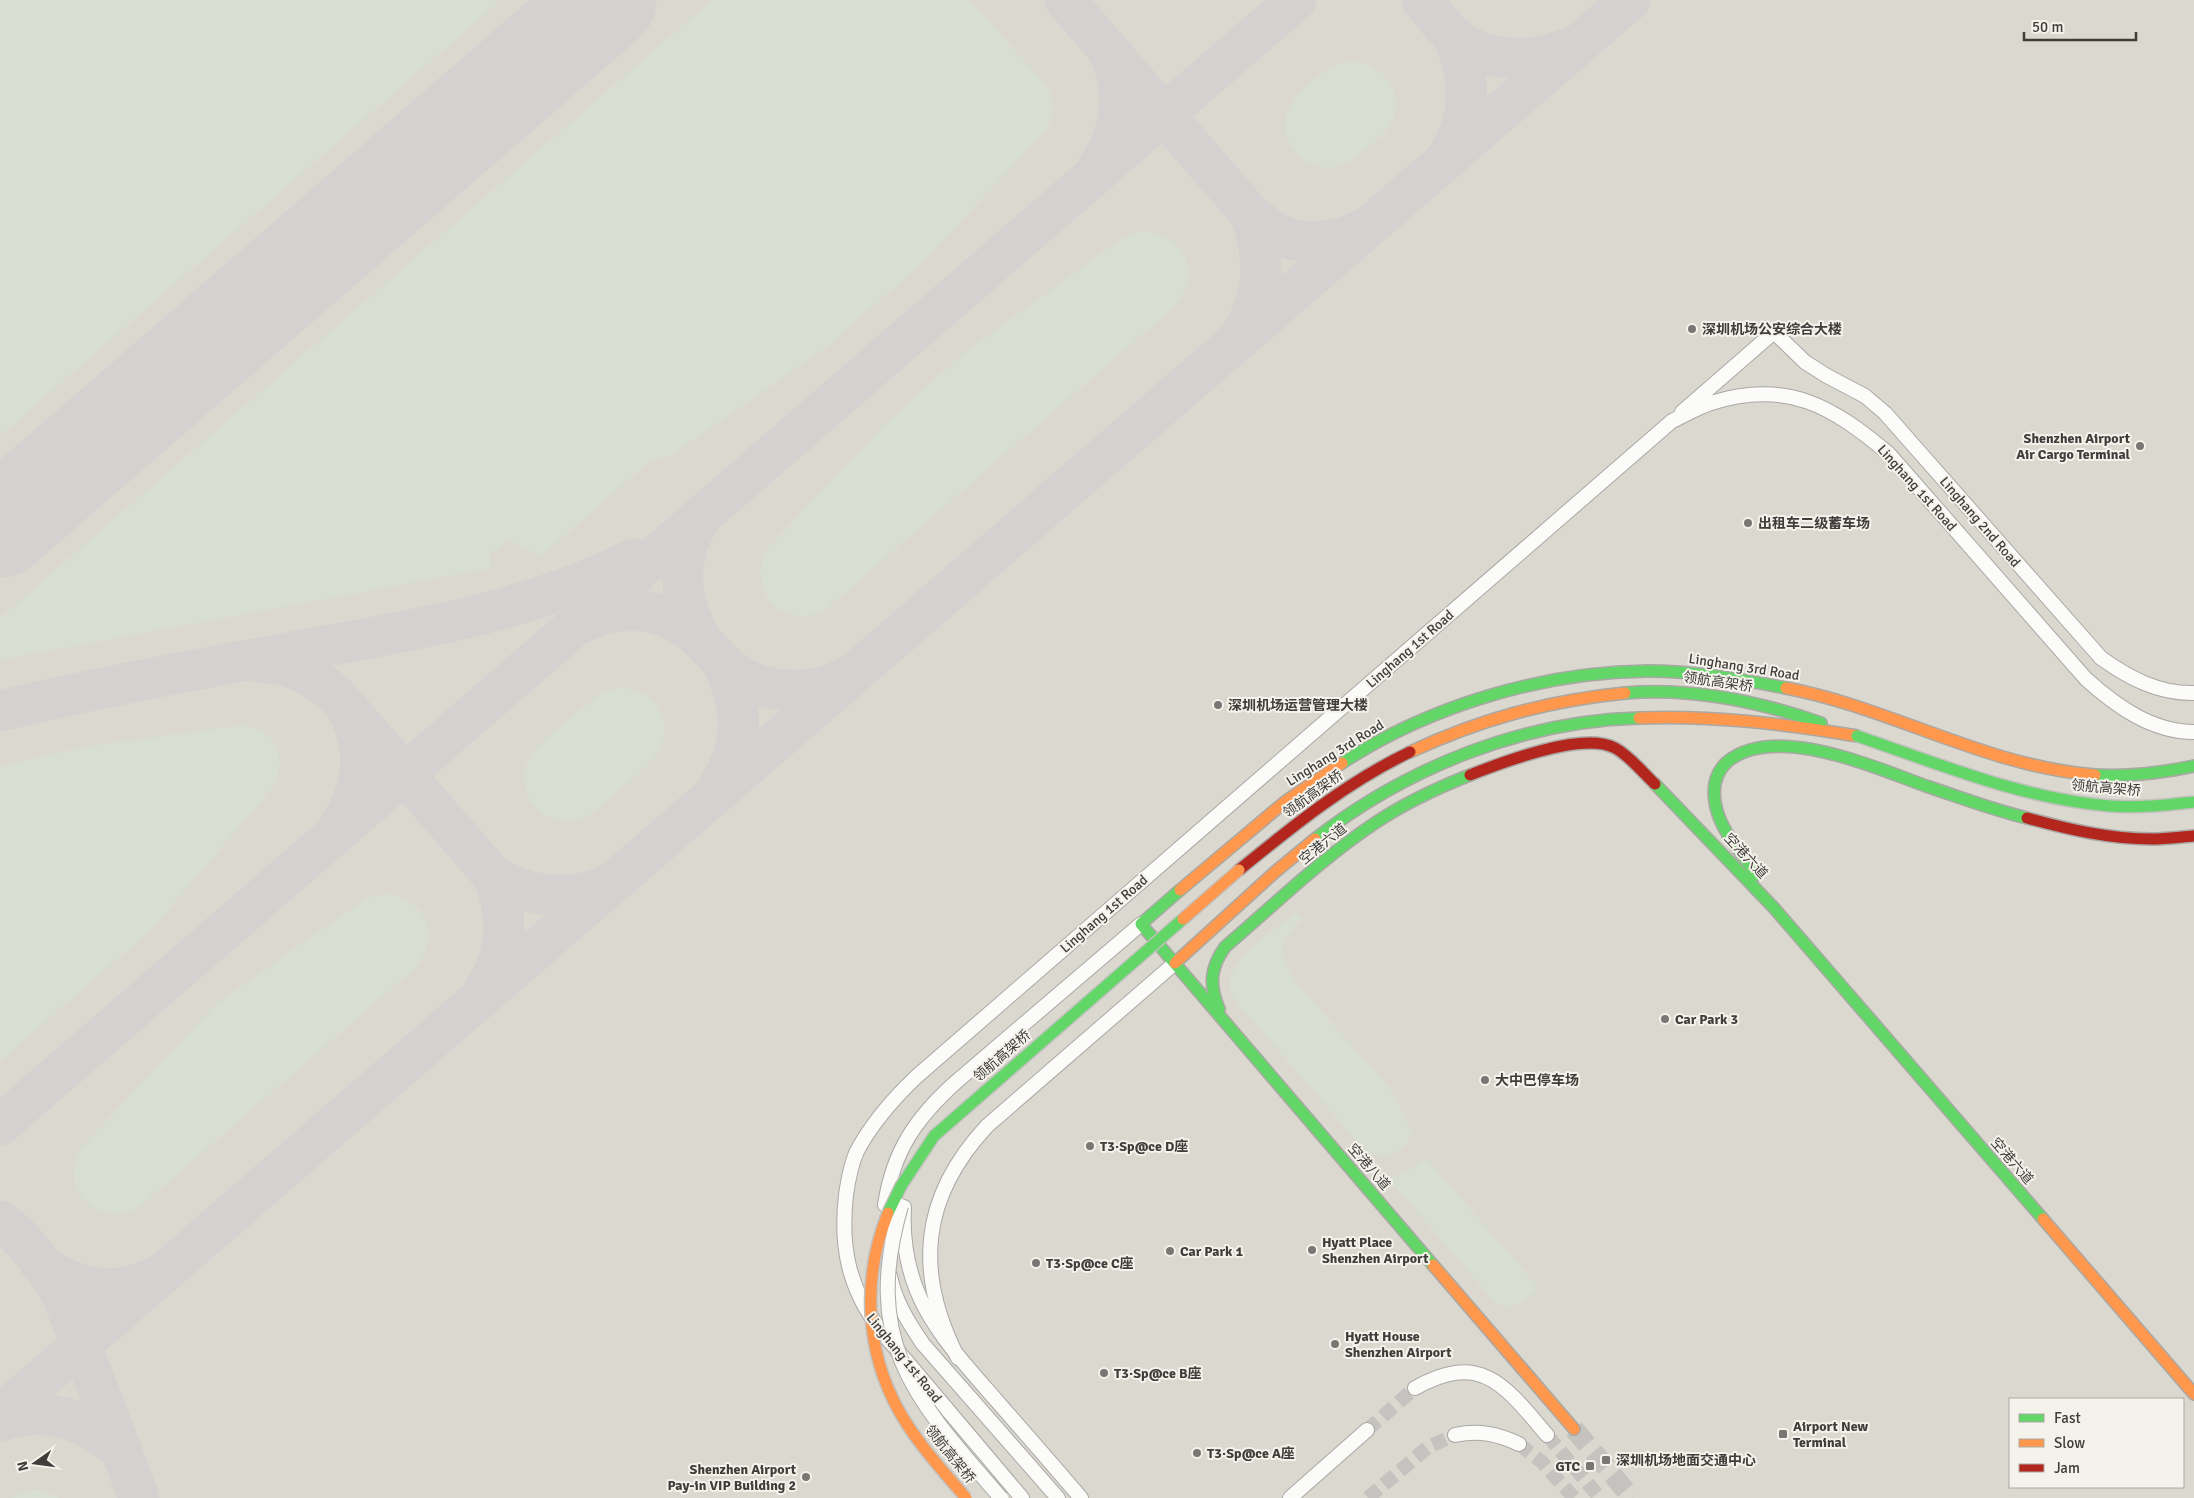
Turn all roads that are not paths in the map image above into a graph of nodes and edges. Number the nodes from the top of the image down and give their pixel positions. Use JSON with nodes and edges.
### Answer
{"nodes":[{"id":1,"x":1672,"y":421,"type":"junction"},
{"id":2,"x":2194,"y":693,"type":"edge"},
{"id":3,"x":1864,"y":723,"type":"junction"},
{"id":4,"x":1885,"y":726,"type":"junction"},
{"id":5,"x":2194,"y":732,"type":"edge"},
{"id":6,"x":1856,"y":761,"type":"junction"},
{"id":7,"x":2194,"y":766,"type":"edge"},
{"id":8,"x":1875,"y":767,"type":"junction"},
{"id":9,"x":2070,"y":772,"type":"junction"},
{"id":10,"x":2194,"y":802,"type":"edge"},
{"id":11,"x":2060,"y":828,"type":"junction"},
{"id":12,"x":2194,"y":836,"type":"edge"},
{"id":13,"x":2167,"y":840,"type":"junction"},
{"id":14,"x":2194,"y":848,"type":"edge"},
{"id":15,"x":1774,"y":908,"type":"junction"},
{"id":16,"x":1141,"y":924,"type":"junction"},
{"id":17,"x":1175,"y":963,"type":"junction"},
{"id":18,"x":1223,"y":1020,"type":"junction"},
{"id":19,"x":956,"y":1082,"type":"junction"},
{"id":20,"x":934,"y":1136,"type":"junction"},
{"id":21,"x":958,"y":1358,"type":"junction"},
{"id":22,"x":1416,"y":1388,"type":"tunnel mouth"},
{"id":23,"x":2194,"y":1394,"type":"edge"},
{"id":24,"x":1574,"y":1429,"type":"tunnel mouth"},
{"id":25,"x":1367,"y":1430,"type":"tunnel mouth"},
{"id":26,"x":1455,"y":1435,"type":"tunnel mouth"},
{"id":27,"x":1547,"y":1435,"type":"tunnel mouth"},
{"id":28,"x":1519,"y":1444,"type":"tunnel mouth"},
{"id":29,"x":966,"y":1498,"type":"edge"},
{"id":30,"x":1001,"y":1498,"type":"edge"},
{"id":31,"x":1022,"y":1498,"type":"edge"},
{"id":32,"x":1058,"y":1498,"type":"edge"},
{"id":33,"x":1081,"y":1498,"type":"edge"},
{"id":34,"x":1290,"y":1498,"type":"edge"}],
"edges":[{"from":1,"to":2,"type":"street","name":"Linghang 2nd Road"},
{"from":1,"to":5,"type":"street","name":"Linghang 1st Road"},
{"from":1,"to":31,"type":"street","name":"Linghang 1st Road"},
{"from":3,"to":4,"type":"main road","name":"Linghang 3rd Road"},
{"from":3,"to":6,"type":"main road"},
{"from":3,"to":10,"type":"main road","name":"领航高架桥","bridge":true},
{"from":3,"to":16,"type":"main road","name":"Linghang 3rd Road"},
{"from":3,"to":17,"type":"main road"},
{"from":3,"to":20,"type":"main road","name":"领航高架桥","bridge":true},
{"from":4,"to":8,"type":"main road"},
{"from":4,"to":9,"type":"main road","name":"Linghang 3rd Road"},
{"from":6,"to":8,"type":"main road"},
{"from":6,"to":15,"type":"main road"},
{"from":7,"to":9,"type":"main road","name":"Linghang 3rd Road"},
{"from":8,"to":11,"type":"main road"},
{"from":9,"to":11,"type":"main road"},
{"from":11,"to":13,"type":"main road"},
{"from":12,"to":13,"type":"main road"},
{"from":13,"to":14,"type":"street"},
{"from":15,"to":18,"type":"main road","name":"空港六道"},
{"from":15,"to":23,"type":"main road","name":"空港六道"},
{"from":16,"to":17,"type":"main road","name":"空港八道"},
{"from":16,"to":19,"type":"street"},
{"from":17,"to":18,"type":"main road","name":"空港八道"},
{"from":17,"to":21,"type":"street"},
{"from":18,"to":24,"type":"main road","name":"空港八道"},
{"from":19,"to":21,"type":"street"},
{"from":19,"to":32,"type":"street"},
{"from":20,"to":29,"type":"main road","name":"领航高架桥","bridge":true},
{"from":20,"to":30,"type":"street","bridge":true},
{"from":21,"to":33,"type":"street"},
{"from":22,"to":27,"type":"street"},
{"from":25,"to":34,"type":"street"},
{"from":26,"to":28,"type":"street"}]}
